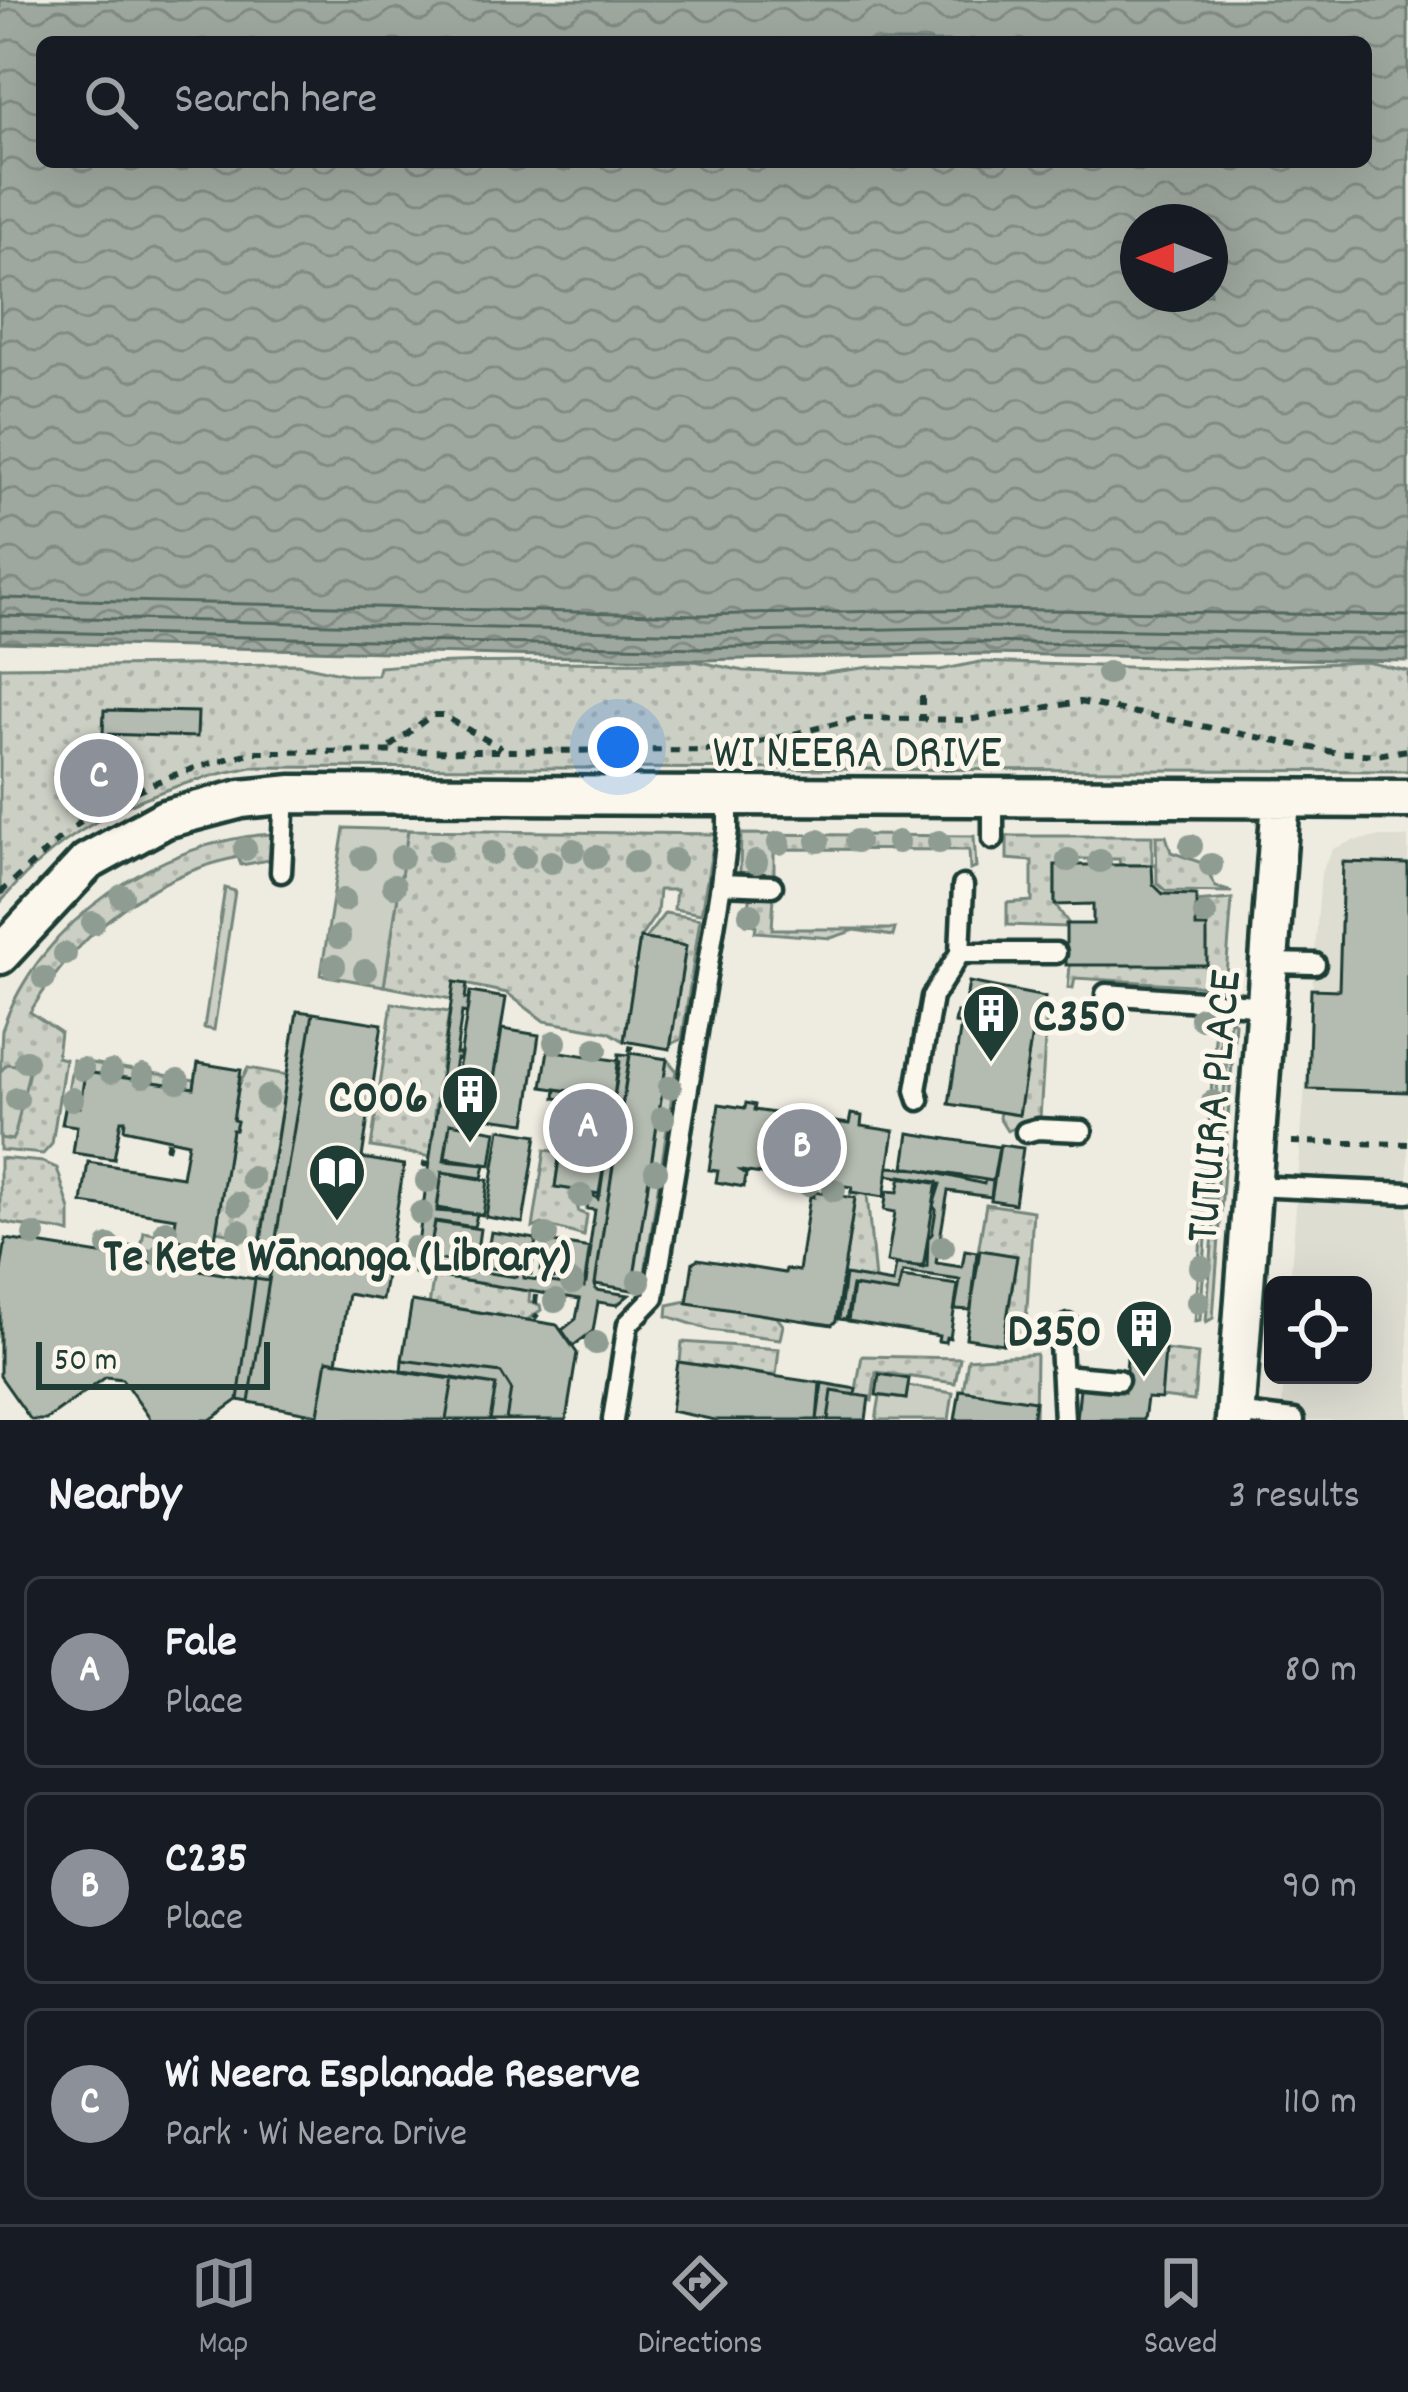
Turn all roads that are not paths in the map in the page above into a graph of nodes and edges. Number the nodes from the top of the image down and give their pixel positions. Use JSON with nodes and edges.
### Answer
{"nodes":[{"id":1,"x":285,"y":794,"type":"junction"},
{"id":2,"x":728,"y":796,"type":"junction"},
{"id":3,"x":993,"y":798,"type":"junction"},
{"id":4,"x":1408,"y":799,"type":"edge"},
{"id":5,"x":1281,"y":800,"type":"junction"},
{"id":6,"x":993,"y":839,"type":"dead end"},
{"id":7,"x":281,"y":872,"type":"dead end"},
{"id":8,"x":721,"y":884,"type":"junction"},
{"id":9,"x":772,"y":886,"type":"dead end"},
{"id":10,"x":963,"y":886,"type":"dead end"},
{"id":11,"x":960,"y":952,"type":"junction"},
{"id":12,"x":1056,"y":953,"type":"dead end"},
{"id":13,"x":0,"y":955,"type":"edge"},
{"id":14,"x":1270,"y":963,"type":"junction"},
{"id":15,"x":1315,"y":964,"type":"dead end"},
{"id":16,"x":1106,"y":994,"type":"dead end"},
{"id":17,"x":1267,"y":1006,"type":"junction"},
{"id":18,"x":919,"y":1100,"type":"dead end"},
{"id":19,"x":1082,"y":1131,"type":"dead end"},
{"id":20,"x":1026,"y":1132,"type":"dead end"},
{"id":21,"x":1251,"y":1186,"type":"junction"},
{"id":22,"x":1408,"y":1193,"type":"edge"},
{"id":23,"x":1068,"y":1325,"type":"dead end"},
{"id":24,"x":1062,"y":1375,"type":"junction"},
{"id":25,"x":1118,"y":1380,"type":"dead end"},
{"id":26,"x":1235,"y":1416,"type":"edge"},
{"id":27,"x":613,"y":1420,"type":"edge"},
{"id":28,"x":1064,"y":1420,"type":"edge"},
{"id":29,"x":1294,"y":1420,"type":"edge"}],
"edges":[{"from":1,"to":2,"type":"street","name":"WI NEERA DRIVE"},
{"from":1,"to":7,"type":"lane"},
{"from":1,"to":13,"type":"street","name":"WI NEERA DRIVE"},
{"from":2,"to":3,"type":"street","name":"WI NEERA DRIVE"},
{"from":2,"to":8,"type":"lane"},
{"from":3,"to":5,"type":"street","name":"WI NEERA DRIVE"},
{"from":3,"to":6,"type":"lane"},
{"from":4,"to":5,"type":"street","name":"WI NEERA DRIVE"},
{"from":5,"to":14,"type":"street","name":"TUTUIRA PLACE"},
{"from":8,"to":9,"type":"lane"},
{"from":8,"to":27,"type":"lane"},
{"from":10,"to":11,"type":"lane"},
{"from":11,"to":12,"type":"lane"},
{"from":11,"to":18,"type":"lane"},
{"from":14,"to":15,"type":"lane"},
{"from":14,"to":17,"type":"street","name":"TUTUIRA PLACE"},
{"from":16,"to":17,"type":"lane"},
{"from":17,"to":21,"type":"street","name":"TUTUIRA PLACE"},
{"from":19,"to":20,"type":"lane"},
{"from":21,"to":22,"type":"lane"},
{"from":21,"to":26,"type":"street","name":"TUTUIRA PLACE"},
{"from":23,"to":24,"type":"lane"},
{"from":24,"to":25,"type":"lane"},
{"from":24,"to":28,"type":"lane"},
{"from":26,"to":29,"type":"lane"}]}
